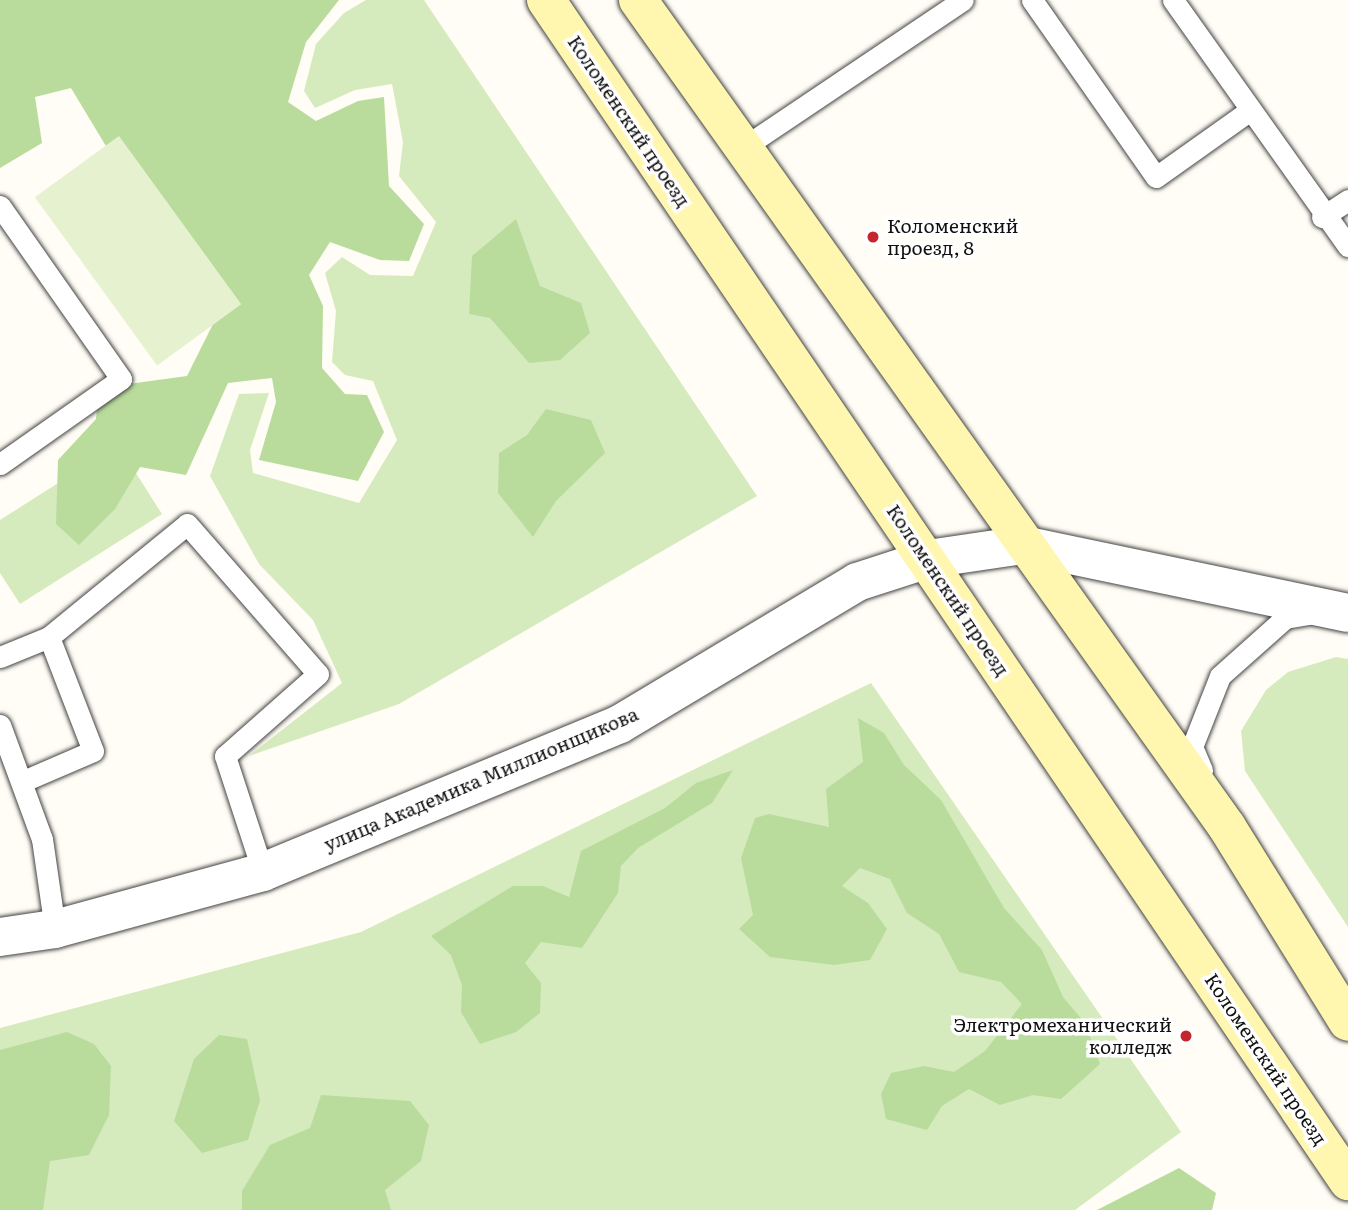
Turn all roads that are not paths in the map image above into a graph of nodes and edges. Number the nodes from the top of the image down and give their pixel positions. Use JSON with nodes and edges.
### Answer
{"nodes":[{"id":1,"x":546,"y":0,"type":"edge"},
{"id":2,"x":638,"y":0,"type":"edge"},
{"id":3,"x":963,"y":0,"type":"edge"},
{"id":4,"x":1031,"y":0,"type":"edge"},
{"id":5,"x":1173,"y":0,"type":"edge"},
{"id":6,"x":1249,"y":111,"type":"junction"},
{"id":7,"x":741,"y":149,"type":"junction"},
{"id":8,"x":1348,"y":200,"type":"edge"},
{"id":9,"x":0,"y":206,"type":"edge"},
{"id":10,"x":1322,"y":217,"type":"junction"},
{"id":11,"x":1348,"y":246,"type":"edge"},
{"id":12,"x":0,"y":464,"type":"edge"},
{"id":13,"x":1023,"y":545,"type":"junction"},
{"id":14,"x":928,"y":559,"type":"junction"},
{"id":15,"x":1340,"y":611,"type":"edge"},
{"id":16,"x":49,"y":637,"type":"junction"},
{"id":17,"x":0,"y":657,"type":"edge"},
{"id":18,"x":0,"y":725,"type":"edge"},
{"id":19,"x":21,"y":782,"type":"junction"},
{"id":20,"x":1227,"y":827,"type":"junction"},
{"id":21,"x":263,"y":872,"type":"junction"},
{"id":22,"x":55,"y":929,"type":"junction"},
{"id":23,"x":0,"y":937,"type":"edge"},
{"id":24,"x":1348,"y":1022,"type":"edge"},
{"id":25,"x":1348,"y":1181,"type":"edge"}],
"edges":[{"from":1,"to":14,"type":"main road","name":"Коломенский проезд"},
{"from":2,"to":7,"type":"main road"},
{"from":3,"to":7,"type":"lane"},
{"from":4,"to":6,"type":"lane"},
{"from":5,"to":6,"type":"lane"},
{"from":6,"to":10,"type":"lane"},
{"from":7,"to":13,"type":"main road"},
{"from":8,"to":10,"type":"lane"},
{"from":9,"to":12,"type":"lane"},
{"from":10,"to":11,"type":"lane"},
{"from":13,"to":14,"type":"street","name":"улица Академика Миллионщикова"},
{"from":13,"to":15,"type":"street","name":"улица Академика Миллионщикова"},
{"from":13,"to":20,"type":"main road"},
{"from":14,"to":21,"type":"street","name":"улица Академика Миллионщикова"},
{"from":14,"to":25,"type":"main road","name":"Коломенский проезд"},
{"from":15,"to":20,"type":"lane"},
{"from":16,"to":17,"type":"lane"},
{"from":16,"to":19,"type":"lane"},
{"from":16,"to":21,"type":"lane"},
{"from":18,"to":19,"type":"lane"},
{"from":19,"to":22,"type":"lane"},
{"from":20,"to":24,"type":"main road"},
{"from":21,"to":22,"type":"street","name":"улица Академика Миллионщикова"},
{"from":22,"to":23,"type":"street","name":"улица Академика Миллионщикова"}]}
